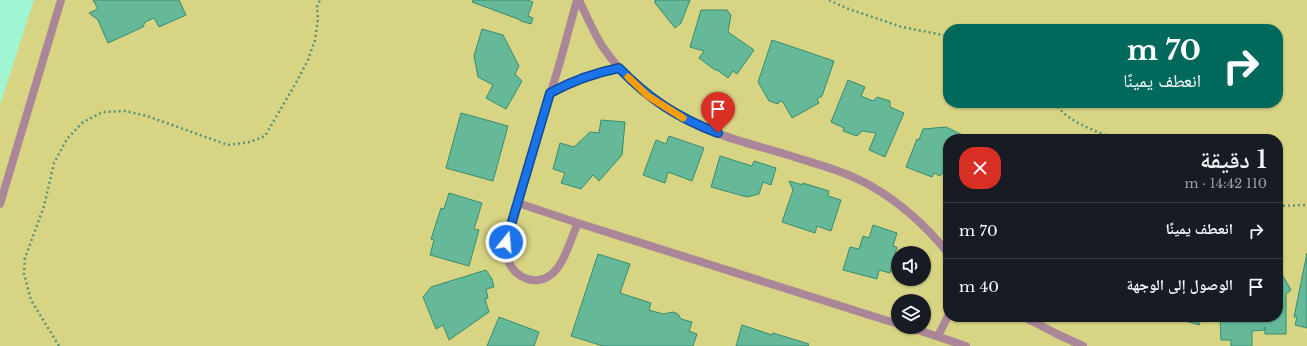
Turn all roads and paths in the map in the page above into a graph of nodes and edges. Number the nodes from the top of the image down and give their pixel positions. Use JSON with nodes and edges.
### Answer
{"nodes":[{"id":1,"x":61,"y":0,"type":"edge"},
{"id":2,"x":320,"y":0,"type":"edge"},
{"id":3,"x":578,"y":0,"type":"edge"},
{"id":4,"x":829,"y":0,"type":"edge"},
{"id":5,"x":943,"y":35,"type":"edge"},
{"id":6,"x":619,"y":68,"type":"junction"},
{"id":7,"x":550,"y":93,"type":"junction"},
{"id":8,"x":1058,"y":108,"type":"edge"},
{"id":9,"x":1103,"y":134,"type":"edge"},
{"id":10,"x":518,"y":203,"type":"junction"},
{"id":11,"x":0,"y":204,"type":"edge"},
{"id":12,"x":1307,"y":205,"type":"edge"},
{"id":13,"x":1283,"y":206,"type":"edge"},
{"id":14,"x":578,"y":223,"type":"junction"},
{"id":15,"x":943,"y":248,"type":"edge"},
{"id":16,"x":891,"y":322,"type":"edge"},
{"id":17,"x":945,"y":322,"type":"edge"},
{"id":18,"x":1034,"y":322,"type":"edge"},
{"id":19,"x":931,"y":334,"type":"edge"},
{"id":20,"x":938,"y":336,"type":"junction"},
{"id":21,"x":59,"y":346,"type":"edge"},
{"id":22,"x":966,"y":346,"type":"edge"},
{"id":23,"x":1083,"y":346,"type":"edge"}],
"edges":[{"from":1,"to":11,"type":"street"},
{"from":2,"to":21,"type":"path"},
{"from":3,"to":6,"type":"street"},
{"from":3,"to":7,"type":"street"},
{"from":4,"to":5,"type":"path"},
{"from":6,"to":7,"type":"street"},
{"from":6,"to":15,"type":"street"},
{"from":7,"to":10,"type":"street"},
{"from":8,"to":9,"type":"path"},
{"from":10,"to":14,"type":"street"},
{"from":10,"to":14,"type":"street"},
{"from":12,"to":13,"type":"path"},
{"from":14,"to":16,"type":"street"},
{"from":17,"to":20,"type":"street"},
{"from":18,"to":23,"type":"street"},
{"from":19,"to":20,"type":"street"},
{"from":20,"to":22,"type":"street"}]}
